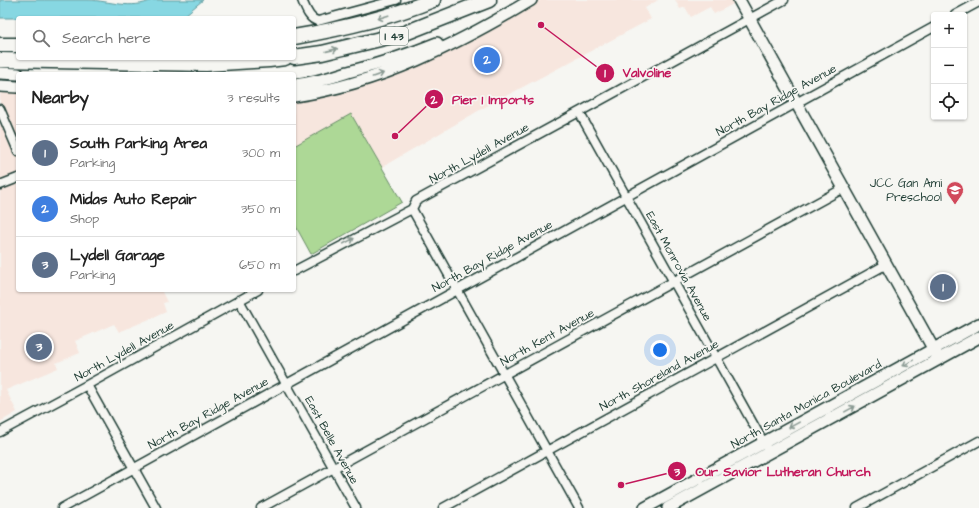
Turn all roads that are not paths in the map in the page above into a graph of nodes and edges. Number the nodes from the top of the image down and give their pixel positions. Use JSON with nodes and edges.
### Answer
{"nodes":[{"id":1,"x":302,"y":0,"type":"edge"},
{"id":2,"x":396,"y":0,"type":"edge"},
{"id":3,"x":433,"y":0,"type":"edge"},
{"id":4,"x":489,"y":0,"type":"edge"},
{"id":5,"x":518,"y":0,"type":"edge"},
{"id":6,"x":532,"y":0,"type":"edge"},
{"id":7,"x":739,"y":0,"type":"edge"},
{"id":8,"x":784,"y":0,"type":"edge"},
{"id":9,"x":979,"y":2,"type":"edge"},
{"id":10,"x":961,"y":12,"type":"edge"},
{"id":11,"x":749,"y":19,"type":"junction"},
{"id":12,"x":931,"y":29,"type":"edge"},
{"id":13,"x":296,"y":37,"type":"edge"},
{"id":14,"x":0,"y":45,"type":"edge"},
{"id":15,"x":16,"y":45,"type":"edge"},
{"id":16,"x":296,"y":57,"type":"edge"},
{"id":17,"x":0,"y":60,"type":"edge"},
{"id":18,"x":258,"y":60,"type":"edge"},
{"id":19,"x":0,"y":73,"type":"edge"},
{"id":20,"x":16,"y":74,"type":"edge"},
{"id":21,"x":296,"y":85,"type":"edge"},
{"id":22,"x":0,"y":86,"type":"edge"},
{"id":23,"x":16,"y":87,"type":"edge"},
{"id":24,"x":296,"y":96,"type":"edge"},
{"id":25,"x":796,"y":103,"type":"junction"},
{"id":26,"x":0,"y":109,"type":"edge"},
{"id":27,"x":579,"y":112,"type":"junction"},
{"id":28,"x":16,"y":146,"type":"edge"},
{"id":29,"x":16,"y":179,"type":"edge"},
{"id":30,"x":0,"y":185,"type":"edge"},
{"id":31,"x":844,"y":188,"type":"junction"},
{"id":32,"x":626,"y":196,"type":"junction"},
{"id":33,"x":412,"y":209,"type":"junction"},
{"id":34,"x":887,"y":264,"type":"junction"},
{"id":35,"x":296,"y":270,"type":"edge"},
{"id":36,"x":674,"y":282,"type":"junction"},
{"id":37,"x":457,"y":290,"type":"junction"},
{"id":38,"x":254,"y":292,"type":"edge"},
{"id":39,"x":239,"y":300,"type":"junction"},
{"id":40,"x":979,"y":324,"type":"edge"},
{"id":41,"x":979,"y":337,"type":"edge"},
{"id":42,"x":934,"y":349,"type":"junction"},
{"id":43,"x":716,"y":358,"type":"junction"},
{"id":44,"x":939,"y":359,"type":"junction"},
{"id":45,"x":504,"y":374,"type":"junction"},
{"id":46,"x":286,"y":384,"type":"junction"},
{"id":47,"x":87,"y":385,"type":"junction"},
{"id":48,"x":0,"y":432,"type":"edge"},
{"id":49,"x":979,"y":441,"type":"edge"},
{"id":50,"x":763,"y":442,"type":"junction"},
{"id":51,"x":547,"y":450,"type":"junction"},
{"id":52,"x":770,"y":453,"type":"junction"},
{"id":53,"x":134,"y":468,"type":"junction"},
{"id":54,"x":334,"y":468,"type":"junction"},
{"id":55,"x":62,"y":508,"type":"edge"},
{"id":56,"x":156,"y":508,"type":"edge"},
{"id":57,"x":261,"y":508,"type":"edge"},
{"id":58,"x":356,"y":508,"type":"edge"},
{"id":59,"x":443,"y":508,"type":"edge"},
{"id":60,"x":579,"y":508,"type":"edge"},
{"id":61,"x":645,"y":508,"type":"edge"},
{"id":62,"x":668,"y":508,"type":"edge"},
{"id":63,"x":857,"y":508,"type":"edge"}],
"edges":[{"from":1,"to":2,"type":"street"},
{"from":3,"to":13,"type":"highway","number":"I 43","one_way":true},
{"from":16,"to":4,"type":"highway","number":"I 43","one_way":true},
{"from":5,"to":21,"type":"street"},
{"from":24,"to":6,"type":"street","one_way":true},
{"from":7,"to":11,"type":"street"},
{"from":8,"to":11,"type":"street","name":"North Lydell Avenue"},
{"from":9,"to":10,"type":"street"},
{"from":11,"to":25,"type":"street"},
{"from":11,"to":27,"type":"street","name":"North Lydell Avenue"},
{"from":12,"to":25,"type":"street","name":"North Bay Ridge Avenue"},
{"from":14,"to":15,"type":"highway"},
{"from":17,"to":18,"type":"highway"},
{"from":19,"to":20,"type":"street"},
{"from":22,"to":23,"type":"street"},
{"from":25,"to":31,"type":"street"},
{"from":25,"to":32,"type":"street","name":"North Bay Ridge Avenue"},
{"from":26,"to":28,"type":"street"},
{"from":27,"to":32,"type":"street","name":"East Monrovia Avenue"},
{"from":27,"to":33,"type":"street","name":"North Lydell Avenue"},
{"from":29,"to":30,"type":"street"},
{"from":31,"to":34,"type":"street"},
{"from":31,"to":36,"type":"street","name":"North Kent Avenue"},
{"from":32,"to":36,"type":"street","name":"East Monrovia Avenue"},
{"from":32,"to":37,"type":"street","name":"North Bay Ridge Avenue"},
{"from":35,"to":33,"type":"street","name":"North Lydell Avenue","one_way":true},
{"from":33,"to":37,"type":"street"},
{"from":34,"to":42,"type":"street"},
{"from":34,"to":43,"type":"street","name":"North Shoreland Avenue"},
{"from":36,"to":43,"type":"street","name":"East Monrovia Avenue"},
{"from":36,"to":45,"type":"street","name":"North Kent Avenue"},
{"from":37,"to":45,"type":"street"},
{"from":37,"to":46,"type":"street","name":"North Bay Ridge Avenue"},
{"from":38,"to":39,"type":"street","name":"North Lydell Avenue"},
{"from":39,"to":46,"type":"street","name":"East Belle Avenue"},
{"from":39,"to":47,"type":"street","name":"North Lydell Avenue"},
{"from":40,"to":42,"type":"street","name":"North Santa Monica Boulevard"},
{"from":41,"to":44,"type":"street"},
{"from":42,"to":44,"type":"street"},
{"from":42,"to":50,"type":"street","name":"North Santa Monica Boulevard","one_way":true},
{"from":43,"to":50,"type":"street","name":"East Monrovia Avenue"},
{"from":43,"to":51,"type":"street","name":"North Shoreland Avenue"},
{"from":52,"to":44,"type":"street","one_way":true},
{"from":45,"to":51,"type":"street"},
{"from":45,"to":54,"type":"street","name":"North Kent Avenue"},
{"from":46,"to":53,"type":"street","name":"North Bay Ridge Avenue"},
{"from":46,"to":54,"type":"street","name":"East Belle Avenue"},
{"from":47,"to":48,"type":"street","name":"North Lydell Avenue"},
{"from":47,"to":53,"type":"street"},
{"from":49,"to":63,"type":"street"},
{"from":50,"to":52,"type":"street","name":"East Monrovia Avenue"},
{"from":50,"to":61,"type":"street","name":"North Santa Monica Boulevard"},
{"from":51,"to":59,"type":"street","name":"North Shoreland Avenue"},
{"from":51,"to":60,"type":"street"},
{"from":52,"to":62,"type":"street"},
{"from":53,"to":55,"type":"street","name":"North Bay Ridge Avenue"},
{"from":53,"to":56,"type":"street"},
{"from":54,"to":57,"type":"street","name":"North Kent Avenue"},
{"from":54,"to":58,"type":"street","name":"East Belle Avenue"}]}
